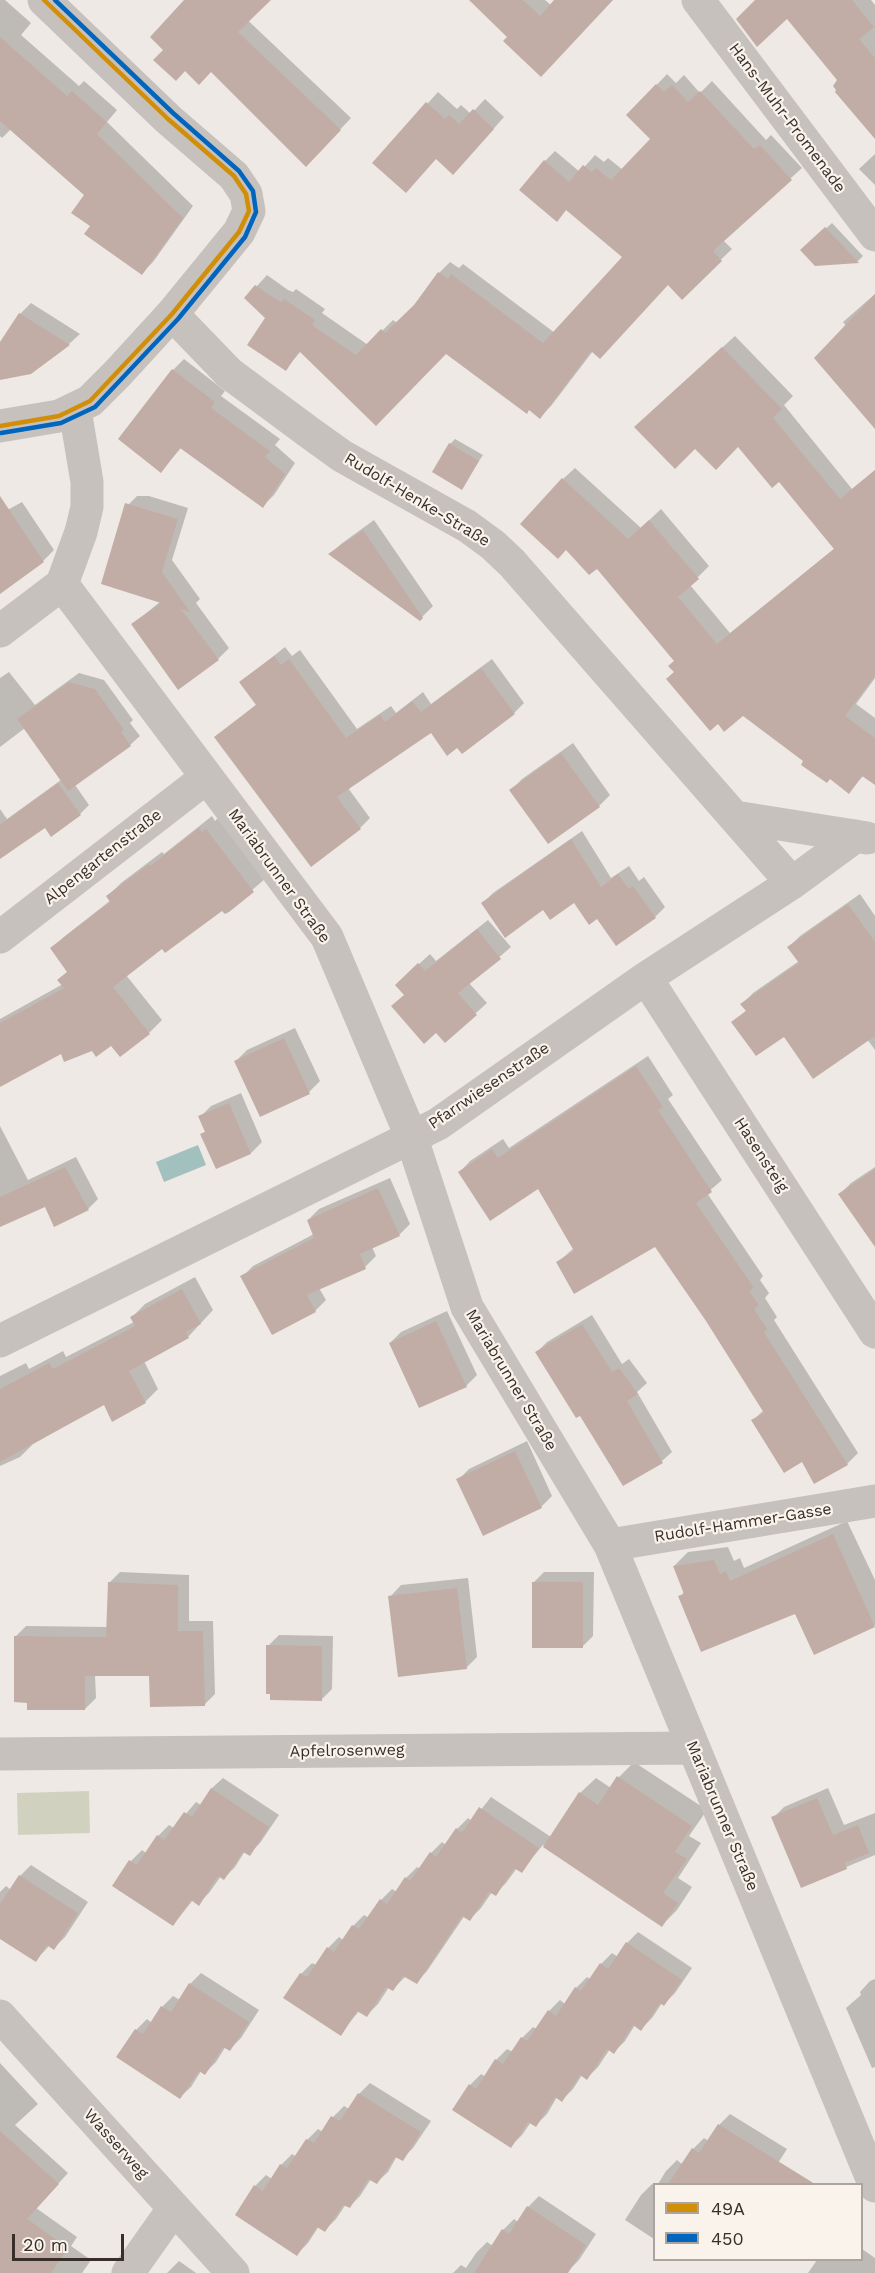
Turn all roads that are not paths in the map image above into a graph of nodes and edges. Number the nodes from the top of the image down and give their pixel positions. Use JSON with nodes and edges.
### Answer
{"nodes":[{"id":1,"x":44,"y":0,"type":"edge"},
{"id":2,"x":698,"y":0,"type":"edge"},
{"id":3,"x":875,"y":235,"type":"edge"},
{"id":4,"x":172,"y":314,"type":"junction"},
{"id":5,"x":75,"y":410,"type":"junction"},
{"id":6,"x":0,"y":426,"type":"edge"},
{"id":7,"x":62,"y":584,"type":"junction"},
{"id":8,"x":0,"y":631,"type":"edge"},
{"id":9,"x":207,"y":777,"type":"junction"},
{"id":10,"x":735,"y":817,"type":"junction"},
{"id":11,"x":866,"y":838,"type":"edge"},
{"id":12,"x":792,"y":883,"type":"junction"},
{"id":13,"x":0,"y":937,"type":"edge"},
{"id":14,"x":646,"y":978,"type":"junction"},
{"id":15,"x":411,"y":1136,"type":"junction"},
{"id":16,"x":875,"y":1332,"type":"edge"},
{"id":17,"x":0,"y":1341,"type":"edge"},
{"id":18,"x":873,"y":1507,"type":"edge"},
{"id":19,"x":610,"y":1545,"type":"junction"},
{"id":20,"x":693,"y":1748,"type":"junction"},
{"id":21,"x":0,"y":1754,"type":"edge"},
{"id":22,"x":0,"y":2016,"type":"edge"},
{"id":23,"x":875,"y":2186,"type":"edge"},
{"id":24,"x":174,"y":2208,"type":"junction"},
{"id":25,"x":128,"y":2273,"type":"edge"},
{"id":26,"x":233,"y":2273,"type":"edge"}],
"edges":[{"from":1,"to":4,"type":"street"},
{"from":2,"to":3,"type":"street","name":"Hans-Muhr-Promenade"},
{"from":4,"to":5,"type":"street"},
{"from":4,"to":10,"type":"street","name":"Rudolf-Henke-Straße"},
{"from":5,"to":6,"type":"street"},
{"from":5,"to":7,"type":"street"},
{"from":7,"to":8,"type":"street"},
{"from":7,"to":9,"type":"street","name":"Mariabrunner Straße"},
{"from":9,"to":13,"type":"street","name":"Alpengartenstraße"},
{"from":9,"to":15,"type":"street","name":"Mariabrunner Straße"},
{"from":10,"to":11,"type":"street"},
{"from":10,"to":12,"type":"street","name":"Rudolf-Henke-Straße"},
{"from":11,"to":12,"type":"street","name":"Pfarrwiesenstraße"},
{"from":12,"to":14,"type":"street","name":"Pfarrwiesenstraße"},
{"from":14,"to":15,"type":"street","name":"Pfarrwiesenstraße"},
{"from":14,"to":16,"type":"street","name":"Hasensteig"},
{"from":15,"to":17,"type":"street","name":"Pfarrwiesenstraße"},
{"from":15,"to":19,"type":"street","name":"Mariabrunner Straße"},
{"from":18,"to":19,"type":"street","name":"Rudolf-Hammer-Gasse"},
{"from":19,"to":20,"type":"street","name":"Mariabrunner Straße"},
{"from":20,"to":21,"type":"street","name":"Apfelrosenweg"},
{"from":20,"to":23,"type":"street","name":"Mariabrunner Straße"},
{"from":22,"to":24,"type":"street","name":"Wasserweg"},
{"from":24,"to":25,"type":"street"},
{"from":24,"to":26,"type":"street","name":"Wasserweg"}]}
